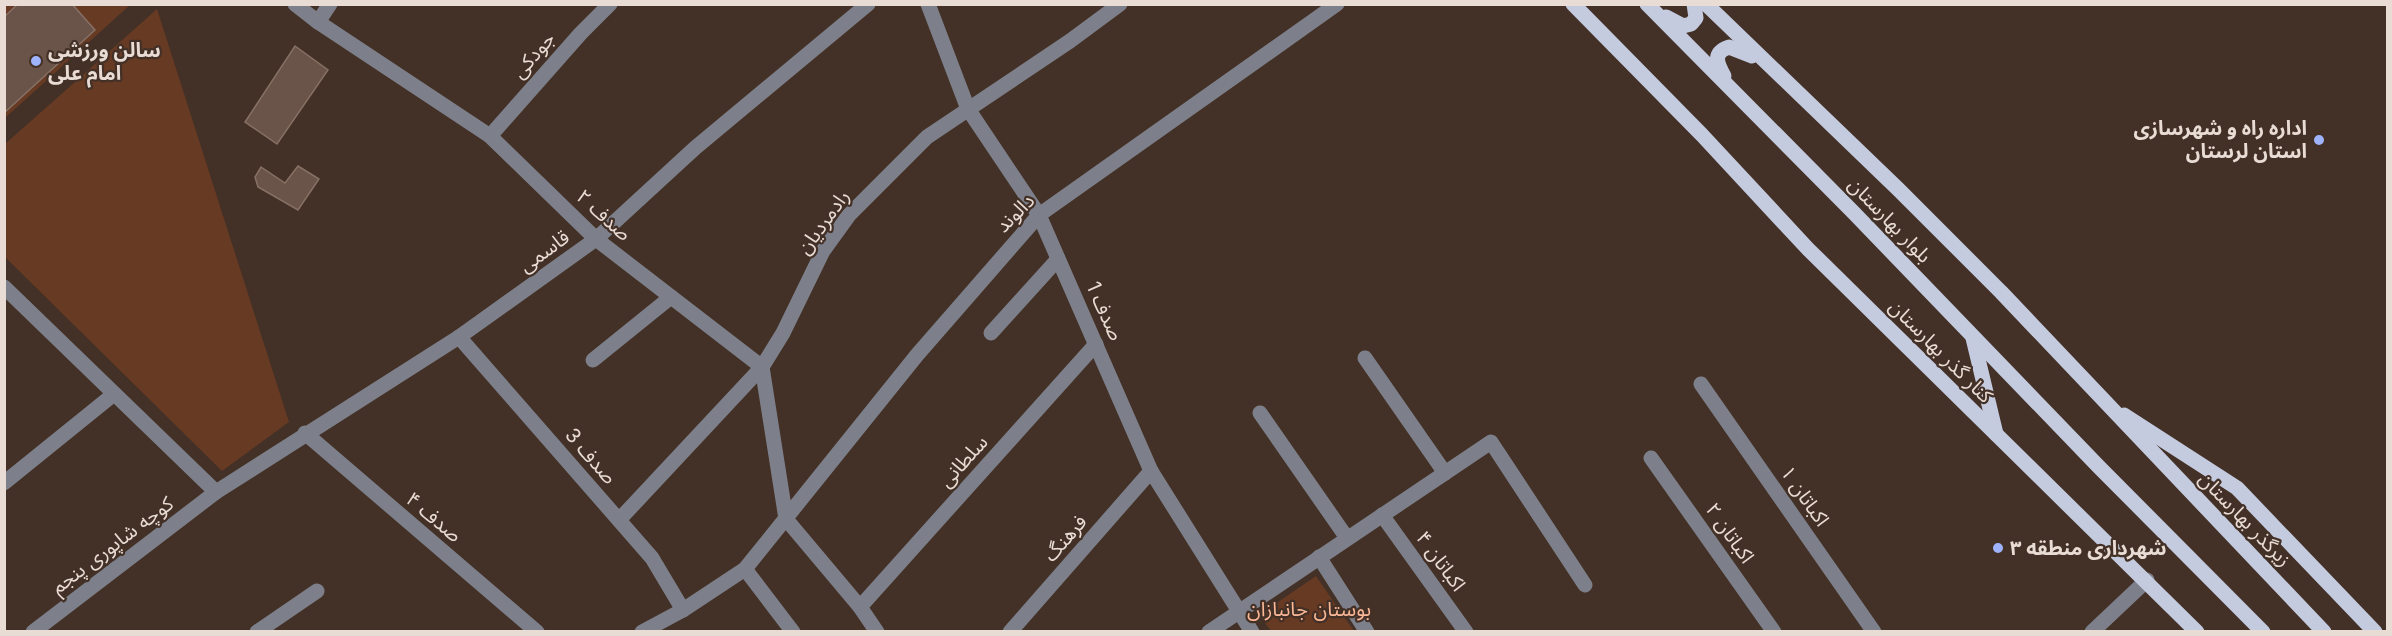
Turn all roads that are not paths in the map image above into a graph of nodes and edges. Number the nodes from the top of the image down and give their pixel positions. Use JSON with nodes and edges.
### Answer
{"nodes":[{"id":1,"x":295,"y":4,"type":"edge"},
{"id":2,"x":330,"y":4,"type":"edge"},
{"id":3,"x":610,"y":4,"type":"edge"},
{"id":4,"x":868,"y":4,"type":"edge"},
{"id":5,"x":927,"y":4,"type":"edge"},
{"id":6,"x":1120,"y":4,"type":"edge"},
{"id":7,"x":1336,"y":4,"type":"edge"},
{"id":8,"x":1573,"y":4,"type":"edge"},
{"id":9,"x":1694,"y":4,"type":"edge"},
{"id":10,"x":1706,"y":4,"type":"edge"},
{"id":11,"x":1650,"y":7,"type":"edge"},
{"id":12,"x":318,"y":22,"type":"junction"},
{"id":13,"x":1760,"y":59,"type":"junction"},
{"id":14,"x":1733,"y":91,"type":"junction"},
{"id":15,"x":968,"y":109,"type":"junction"},
{"id":16,"x":490,"y":135,"type":"junction"},
{"id":17,"x":1039,"y":215,"type":"junction"},
{"id":18,"x":597,"y":239,"type":"junction"},
{"id":19,"x":1058,"y":259,"type":"junction"},
{"id":20,"x":4,"y":287,"type":"edge"},
{"id":21,"x":671,"y":297,"type":"junction"},
{"id":22,"x":991,"y":333,"type":"dead end"},
{"id":23,"x":1972,"y":336,"type":"junction"},
{"id":24,"x":459,"y":337,"type":"junction"},
{"id":25,"x":1096,"y":344,"type":"junction"},
{"id":26,"x":1365,"y":358,"type":"dead end"},
{"id":27,"x":593,"y":360,"type":"dead end"},
{"id":28,"x":762,"y":367,"type":"junction"},
{"id":29,"x":1701,"y":384,"type":"dead end"},
{"id":30,"x":114,"y":394,"type":"junction"},
{"id":31,"x":2104,"y":402,"type":"junction"},
{"id":32,"x":1260,"y":413,"type":"dead end"},
{"id":33,"x":305,"y":434,"type":"junction"},
{"id":34,"x":1996,"y":434,"type":"junction"},
{"id":35,"x":2136,"y":436,"type":"joint"},
{"id":36,"x":1652,"y":458,"type":"dead end"},
{"id":37,"x":1151,"y":471,"type":"junction"},
{"id":38,"x":1445,"y":473,"type":"junction"},
{"id":39,"x":4,"y":483,"type":"edge"},
{"id":40,"x":216,"y":492,"type":"junction"},
{"id":41,"x":1382,"y":515,"type":"junction"},
{"id":42,"x":786,"y":519,"type":"junction"},
{"id":43,"x":619,"y":520,"type":"junction"},
{"id":44,"x":1347,"y":538,"type":"junction"},
{"id":45,"x":1319,"y":557,"type":"junction"},
{"id":46,"x":745,"y":569,"type":"junction"},
{"id":47,"x":2147,"y":580,"type":"junction"},
{"id":48,"x":1585,"y":585,"type":"dead end"},
{"id":49,"x":316,"y":591,"type":"dead end"},
{"id":50,"x":860,"y":607,"type":"junction"},
{"id":51,"x":683,"y":610,"type":"junction"},
{"id":52,"x":1238,"y":611,"type":"junction"},
{"id":53,"x":33,"y":632,"type":"edge"},
{"id":54,"x":257,"y":632,"type":"edge"},
{"id":55,"x":537,"y":632,"type":"edge"},
{"id":56,"x":642,"y":632,"type":"edge"},
{"id":57,"x":793,"y":632,"type":"edge"},
{"id":58,"x":877,"y":632,"type":"edge"},
{"id":59,"x":1010,"y":632,"type":"edge"},
{"id":60,"x":1209,"y":632,"type":"edge"},
{"id":61,"x":1252,"y":632,"type":"edge"},
{"id":62,"x":1367,"y":632,"type":"edge"},
{"id":63,"x":1466,"y":632,"type":"edge"},
{"id":64,"x":1774,"y":632,"type":"edge"},
{"id":65,"x":1874,"y":632,"type":"edge"},
{"id":66,"x":2092,"y":632,"type":"edge"},
{"id":67,"x":2197,"y":632,"type":"edge"},
{"id":68,"x":2263,"y":632,"type":"edge"},
{"id":69,"x":2324,"y":632,"type":"edge"},
{"id":70,"x":2375,"y":632,"type":"edge"}],
"edges":[{"from":1,"to":12,"type":"street","name":"صدف ۲"},
{"from":2,"to":12,"type":"street"},
{"from":3,"to":16,"type":"street","name":"جودکی"},
{"from":4,"to":18,"type":"street","name":"قاسمی"},
{"from":5,"to":15,"type":"street","name":"صدف 1"},
{"from":6,"to":15,"type":"street","name":"رادمردیان"},
{"from":7,"to":17,"type":"street","name":"دالوند"},
{"from":8,"to":34,"type":"main road","name":"کنار گذر بهارستان"},
{"from":9,"to":11,"type":"main road"},
{"from":10,"to":13,"type":"main road","name":"بلوار بهارستان"},
{"from":11,"to":14,"type":"main road","name":"بلوار بهارستان"},
{"from":12,"to":16,"type":"street","name":"صدف ۲"},
{"from":13,"to":14,"type":"main road"},
{"from":13,"to":31,"type":"main road","name":"بلوار بهارستان"},
{"from":14,"to":23,"type":"main road","name":"بلوار بهارستان"},
{"from":15,"to":17,"type":"street","name":"صدف 1"},
{"from":15,"to":28,"type":"street","name":"رادمردیان"},
{"from":16,"to":18,"type":"street","name":"صدف ۲"},
{"from":17,"to":19,"type":"street","name":"صدف 1"},
{"from":17,"to":42,"type":"street","name":"دالوند"},
{"from":18,"to":21,"type":"street","name":"صدف ۲"},
{"from":18,"to":24,"type":"street","name":"قاسمی"},
{"from":19,"to":22,"type":"street"},
{"from":19,"to":25,"type":"street","name":"صدف 1"},
{"from":20,"to":30,"type":"street"},
{"from":21,"to":27,"type":"street"},
{"from":21,"to":28,"type":"street","name":"صدف ۲"},
{"from":23,"to":34,"type":"main road"},
{"from":23,"to":68,"type":"main road","name":"بلوار بهارستان"},
{"from":24,"to":33,"type":"street","name":"قاسمی"},
{"from":24,"to":43,"type":"street","name":"صدف 3"},
{"from":25,"to":37,"type":"street","name":"صدف 1"},
{"from":25,"to":50,"type":"street","name":"سلطانی"},
{"from":26,"to":38,"type":"street"},
{"from":28,"to":42,"type":"street"},
{"from":28,"to":43,"type":"street","name":"رادمردیان"},
{"from":29,"to":65,"type":"street","name":"اکباتان ۱"},
{"from":30,"to":39,"type":"street"},
{"from":30,"to":40,"type":"street"},
{"from":31,"to":35,"type":"main road","name":"بلوار بهارستان"},
{"from":31,"to":70,"type":"main road"},
{"from":32,"to":44,"type":"street"},
{"from":33,"to":40,"type":"street","name":"کوچه شاپوری پنجم"},
{"from":33,"to":55,"type":"street","name":"صدف ۴"},
{"from":34,"to":47,"type":"main road","name":"کنار گذر بهارستان"},
{"from":35,"to":69,"type":"main road","name":"زیرگذر بهارستان"},
{"from":36,"to":64,"type":"street","name":"اکباتان ۲"},
{"from":37,"to":52,"type":"street","name":"صدف 1"},
{"from":37,"to":59,"type":"street","name":"فرهنگ"},
{"from":38,"to":41,"type":"street"},
{"from":38,"to":48,"type":"street"},
{"from":40,"to":53,"type":"street","name":"کوچه شاپوری پنجم"},
{"from":41,"to":44,"type":"street"},
{"from":41,"to":63,"type":"street","name":"اکباتان ۴"},
{"from":42,"to":46,"type":"street","name":"دالوند"},
{"from":42,"to":50,"type":"street"},
{"from":43,"to":51,"type":"street","name":"صدف 3"},
{"from":44,"to":45,"type":"street"},
{"from":45,"to":52,"type":"street"},
{"from":45,"to":62,"type":"street"},
{"from":46,"to":51,"type":"street","name":"دالوند"},
{"from":46,"to":57,"type":"street"},
{"from":47,"to":66,"type":"street"},
{"from":47,"to":67,"type":"main road","name":"کنار گذر بهارستان"},
{"from":49,"to":54,"type":"street"},
{"from":50,"to":58,"type":"street"},
{"from":51,"to":56,"type":"street","name":"دالوند"},
{"from":52,"to":60,"type":"street"},
{"from":52,"to":61,"type":"street","name":"صدف 1"}]}
